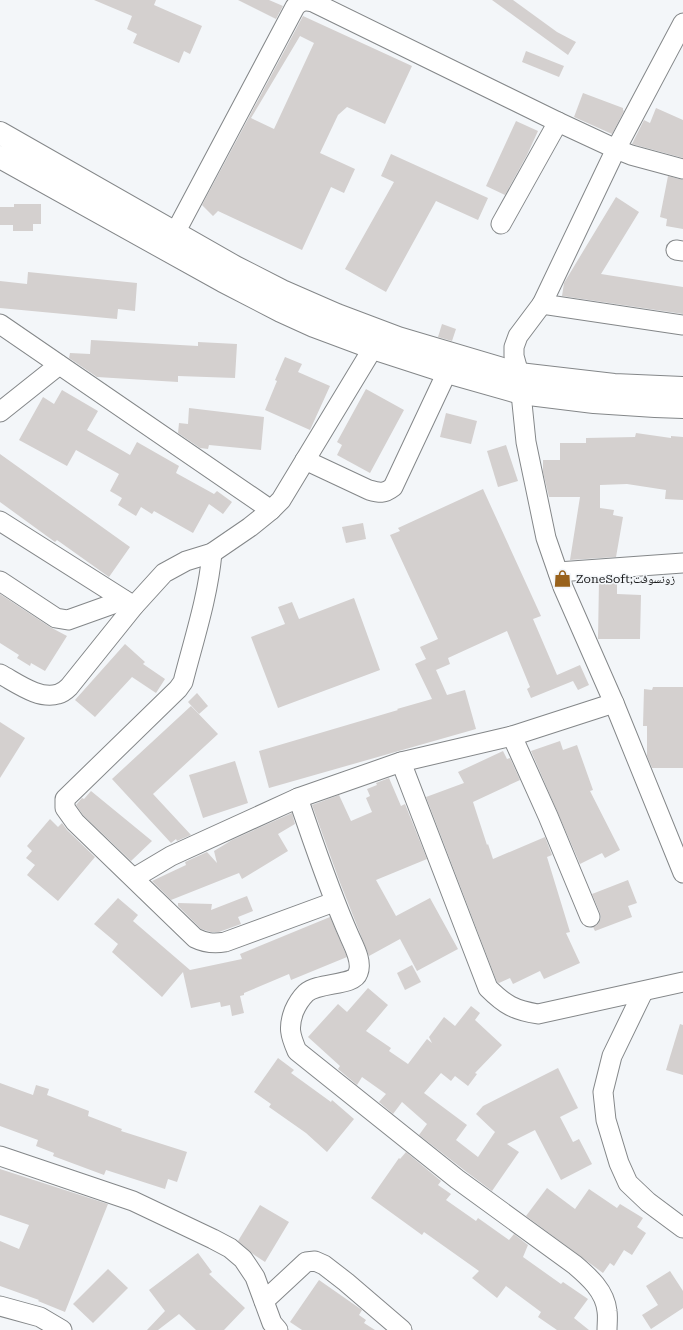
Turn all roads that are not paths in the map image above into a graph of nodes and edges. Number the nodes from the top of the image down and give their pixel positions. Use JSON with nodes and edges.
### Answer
{"nodes":[{"id":1,"x":683,"y":23,"type":"edge"},
{"id":2,"x":558,"y":122,"type":"junction"},
{"id":3,"x":0,"y":132,"type":"edge"},
{"id":4,"x":616,"y":149,"type":"junction"},
{"id":5,"x":0,"y":157,"type":"edge"},
{"id":6,"x":683,"y":169,"type":"edge"},
{"id":7,"x":501,"y":224,"type":"dead end"},
{"id":8,"x":175,"y":233,"type":"junction"},
{"id":9,"x":542,"y":304,"type":"junction"},
{"id":10,"x":0,"y":324,"type":"edge"},
{"id":11,"x":683,"y":326,"type":"edge"},
{"id":12,"x":377,"y":340,"type":"junction"},
{"id":13,"x":59,"y":365,"type":"junction"},
{"id":14,"x":447,"y":372,"type":"junction"},
{"id":15,"x":520,"y":383,"type":"junction"},
{"id":16,"x":683,"y":388,"type":"edge"},
{"id":17,"x":683,"y":407,"type":"edge"},
{"id":18,"x":0,"y":412,"type":"edge"},
{"id":19,"x":305,"y":460,"type":"junction"},
{"id":20,"x":271,"y":510,"type":"junction"},
{"id":21,"x":0,"y":521,"type":"edge"},
{"id":22,"x":212,"y":553,"type":"junction"},
{"id":23,"x":683,"y":563,"type":"edge"},
{"id":24,"x":558,"y":572,"type":"junction"},
{"id":25,"x":0,"y":581,"type":"edge"},
{"id":26,"x":129,"y":603,"type":"junction"},
{"id":27,"x":0,"y":674,"type":"edge"},
{"id":28,"x":614,"y":703,"type":"junction"},
{"id":29,"x":512,"y":736,"type":"junction"},
{"id":30,"x":401,"y":762,"type":"junction"},
{"id":31,"x":298,"y":798,"type":"junction"},
{"id":32,"x":683,"y":873,"type":"edge"},
{"id":33,"x":134,"y":878,"type":"junction"},
{"id":34,"x":334,"y":902,"type":"junction"},
{"id":35,"x":590,"y":917,"type":"dead end"},
{"id":36,"x":683,"y":982,"type":"edge"},
{"id":37,"x":643,"y":992,"type":"junction"},
{"id":38,"x":0,"y":1156,"type":"edge"},
{"id":39,"x":683,"y":1228,"type":"edge"},
{"id":40,"x":264,"y":1301,"type":"junction"},
{"id":41,"x":0,"y":1306,"type":"edge"},
{"id":42,"x":62,"y":1330,"type":"edge"},
{"id":43,"x":278,"y":1330,"type":"edge"},
{"id":44,"x":402,"y":1330,"type":"edge"},
{"id":45,"x":607,"y":1330,"type":"edge"}],
"edges":[{"from":1,"to":4,"type":"street"},
{"from":2,"to":4,"type":"street"},
{"from":2,"to":7,"type":"street"},
{"from":2,"to":8,"type":"street"},
{"from":3,"to":8,"type":"main road"},
{"from":4,"to":6,"type":"street"},
{"from":4,"to":9,"type":"street"},
{"from":5,"to":12,"type":"main road"},
{"from":8,"to":12,"type":"main road"},
{"from":9,"to":11,"type":"street"},
{"from":9,"to":15,"type":"street"},
{"from":10,"to":13,"type":"street"},
{"from":12,"to":14,"type":"main road"},
{"from":12,"to":15,"type":"main road"},
{"from":12,"to":19,"type":"street"},
{"from":13,"to":18,"type":"street"},
{"from":13,"to":20,"type":"street"},
{"from":14,"to":15,"type":"main road"},
{"from":14,"to":19,"type":"street"},
{"from":15,"to":16,"type":"main road"},
{"from":15,"to":17,"type":"main road"},
{"from":15,"to":24,"type":"street"},
{"from":19,"to":20,"type":"street"},
{"from":20,"to":22,"type":"street"},
{"from":21,"to":26,"type":"street"},
{"from":22,"to":26,"type":"street"},
{"from":22,"to":33,"type":"street"},
{"from":23,"to":24,"type":"street"},
{"from":24,"to":28,"type":"street"},
{"from":25,"to":26,"type":"street"},
{"from":26,"to":27,"type":"street"},
{"from":28,"to":29,"type":"street"},
{"from":28,"to":32,"type":"street"},
{"from":29,"to":30,"type":"street"},
{"from":29,"to":35,"type":"street"},
{"from":30,"to":31,"type":"street"},
{"from":30,"to":37,"type":"street"},
{"from":31,"to":33,"type":"street"},
{"from":31,"to":34,"type":"street"},
{"from":33,"to":34,"type":"street"},
{"from":34,"to":45,"type":"street"},
{"from":36,"to":37,"type":"street"},
{"from":37,"to":39,"type":"street"},
{"from":38,"to":40,"type":"street"},
{"from":40,"to":43,"type":"street"},
{"from":40,"to":44,"type":"street"},
{"from":41,"to":42,"type":"street"}]}
